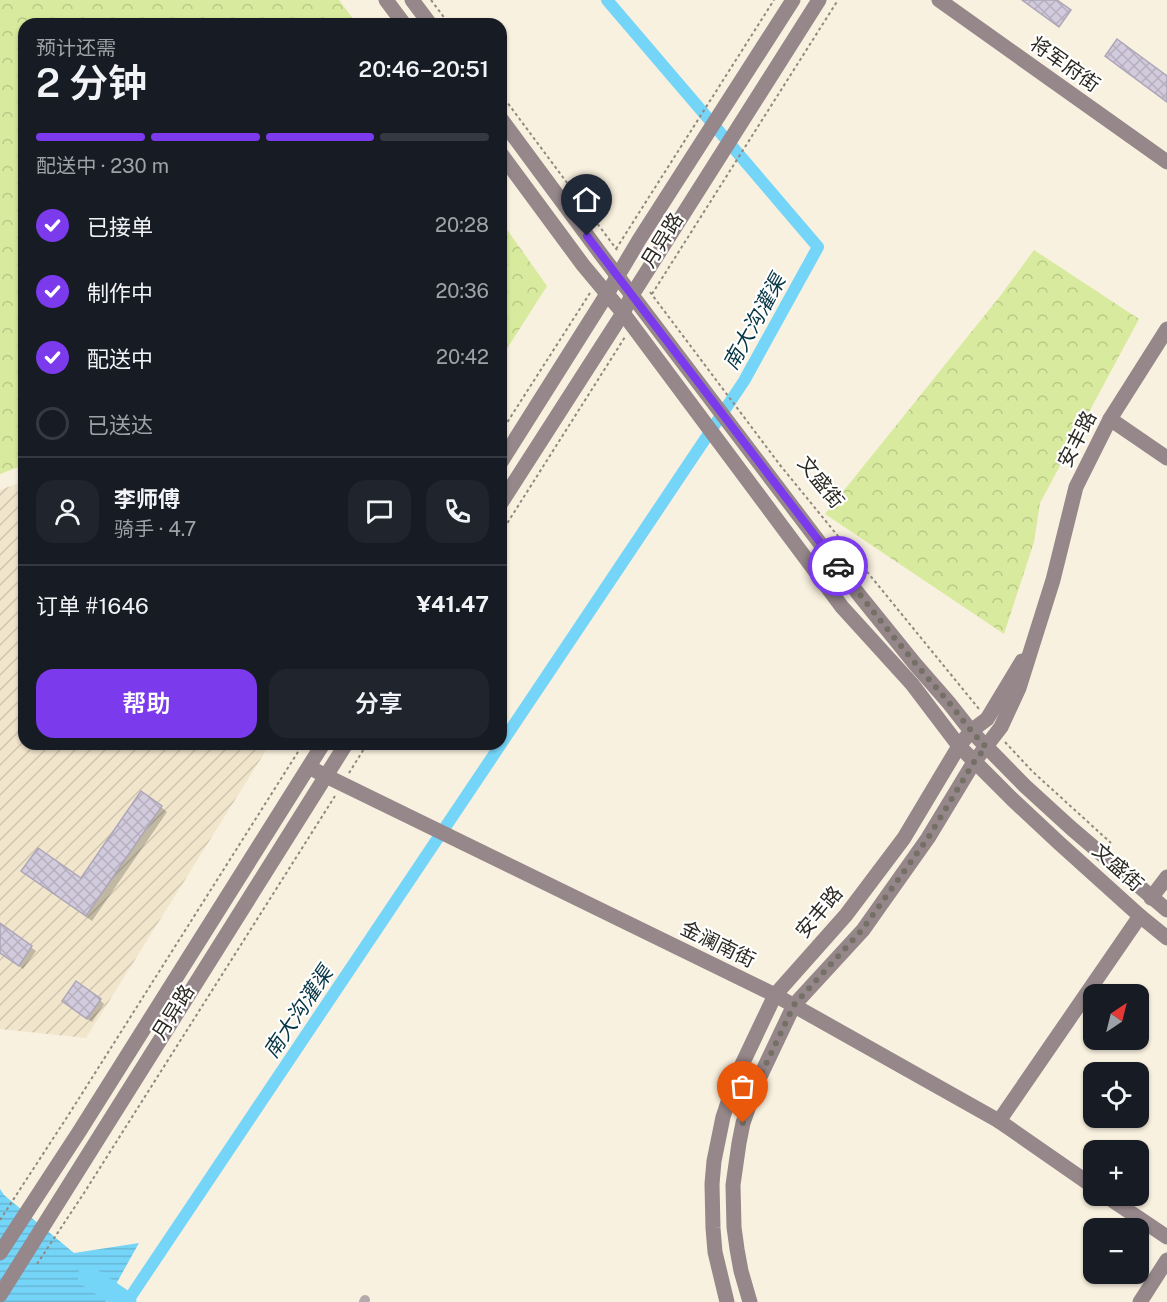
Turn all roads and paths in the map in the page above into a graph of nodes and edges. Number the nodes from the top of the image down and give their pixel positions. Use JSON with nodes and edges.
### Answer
{"nodes":[{"id":1,"x":386,"y":0,"type":"edge"},
{"id":2,"x":412,"y":0,"type":"edge"},
{"id":3,"x":431,"y":0,"type":"edge"},
{"id":4,"x":774,"y":0,"type":"edge"},
{"id":5,"x":793,"y":0,"type":"edge"},
{"id":6,"x":819,"y":0,"type":"edge"},
{"id":7,"x":838,"y":0,"type":"edge"},
{"id":8,"x":939,"y":0,"type":"edge"},
{"id":9,"x":400,"y":18,"type":"edge"},
{"id":10,"x":426,"y":18,"type":"edge"},
{"id":11,"x":444,"y":18,"type":"edge"},
{"id":12,"x":507,"y":102,"type":"edge"},
{"id":13,"x":507,"y":128,"type":"edge"},
{"id":14,"x":507,"y":162,"type":"edge"},
{"id":15,"x":1167,"y":162,"type":"edge"},
{"id":16,"x":616,"y":249,"type":"junction"},
{"id":17,"x":626,"y":261,"type":"junction"},
{"id":18,"x":613,"y":269,"type":"junction"},
{"id":19,"x":597,"y":281,"type":"junction"},
{"id":20,"x":641,"y":281,"type":"junction"},
{"id":21,"x":607,"y":294,"type":"junction"},
{"id":22,"x":652,"y":294,"type":"junction"},
{"id":23,"x":632,"y":295,"type":"junction"},
{"id":24,"x":643,"y":309,"type":"junction"},
{"id":25,"x":623,"y":313,"type":"junction"},
{"id":26,"x":633,"y":325,"type":"junction"},
{"id":27,"x":1167,"y":329,"type":"edge"},
{"id":28,"x":1110,"y":419,"type":"junction"},
{"id":29,"x":507,"y":423,"type":"edge"},
{"id":30,"x":507,"y":452,"type":"edge"},
{"id":31,"x":1167,"y":458,"type":"edge"},
{"id":32,"x":507,"y":494,"type":"edge"},
{"id":33,"x":507,"y":524,"type":"edge"},
{"id":34,"x":1053,"y":580,"type":"junction"},
{"id":35,"x":987,"y":719,"type":"junction"},
{"id":36,"x":971,"y":731,"type":"junction"},
{"id":37,"x":996,"y":733,"type":"junction"},
{"id":38,"x":959,"y":746,"type":"junction"},
{"id":39,"x":986,"y":747,"type":"junction"},
{"id":40,"x":299,"y":750,"type":"edge"},
{"id":41,"x":319,"y":750,"type":"edge"},
{"id":42,"x":342,"y":750,"type":"edge"},
{"id":43,"x":364,"y":750,"type":"edge"},
{"id":44,"x":974,"y":762,"type":"junction"},
{"id":45,"x":309,"y":767,"type":"junction"},
{"id":46,"x":326,"y":776,"type":"junction"},
{"id":47,"x":342,"y":784,"type":"junction"},
{"id":48,"x":1117,"y":848,"type":"dead end"},
{"id":49,"x":1167,"y":877,"type":"edge"},
{"id":50,"x":1152,"y":898,"type":"junction"},
{"id":51,"x":1167,"y":910,"type":"edge"},
{"id":52,"x":1140,"y":916,"type":"junction"},
{"id":53,"x":1167,"y":938,"type":"edge"},
{"id":54,"x":775,"y":994,"type":"junction"},
{"id":55,"x":794,"y":1005,"type":"junction"},
{"id":56,"x":999,"y":1121,"type":"junction"},
{"id":57,"x":1083,"y":1179,"type":"edge"},
{"id":58,"x":1121,"y":1206,"type":"edge"},
{"id":59,"x":0,"y":1220,"type":"edge"},
{"id":60,"x":1167,"y":1238,"type":"edge"},
{"id":61,"x":0,"y":1253,"type":"edge"},
{"id":62,"x":1167,"y":1260,"type":"edge"},
{"id":63,"x":32,"y":1271,"type":"dead end"},
{"id":64,"x":0,"y":1295,"type":"edge"},
{"id":65,"x":727,"y":1302,"type":"edge"},
{"id":66,"x":750,"y":1302,"type":"edge"},
{"id":67,"x":1140,"y":1302,"type":"edge"}],
"edges":[{"from":1,"to":9,"type":"main road"},
{"from":2,"to":10,"type":"main road"},
{"from":3,"to":11,"type":"path"},
{"from":4,"to":16,"type":"path","name":"月异路"},
{"from":5,"to":17,"type":"main road","name":"月异路"},
{"from":6,"to":20,"type":"main road","name":"月异路"},
{"from":7,"to":22,"type":"path","name":"月异路"},
{"from":8,"to":15,"type":"main road","name":"将军府街"},
{"from":12,"to":16,"type":"path"},
{"from":13,"to":18,"type":"main road","name":"文盛街"},
{"from":14,"to":19,"type":"main road","name":"文盛街"},
{"from":16,"to":17,"type":"path"},
{"from":16,"to":18,"type":"path","name":"月异路"},
{"from":17,"to":18,"type":"main road","name":"月异路"},
{"from":18,"to":21,"type":"main road","name":"月异路"},
{"from":18,"to":23,"type":"main road","name":"文盛街"},
{"from":19,"to":21,"type":"main road","name":"文盛街"},
{"from":19,"to":29,"type":"path"},
{"from":20,"to":22,"type":"path","name":"文盛街"},
{"from":20,"to":23,"type":"main road","name":"月异路"},
{"from":21,"to":25,"type":"main road","name":"文盛街"},
{"from":21,"to":30,"type":"main road","name":"月异路"},
{"from":22,"to":24,"type":"path","name":"月异路"},
{"from":22,"to":35,"type":"path","name":"文盛街"},
{"from":23,"to":24,"type":"main road","name":"文盛街"},
{"from":23,"to":25,"type":"main road","name":"月异路"},
{"from":24,"to":36,"type":"main road","name":"文盛街"},
{"from":25,"to":26,"type":"main road","name":"文盛街"},
{"from":25,"to":32,"type":"main road","name":"月异路"},
{"from":26,"to":33,"type":"path"},
{"from":26,"to":38,"type":"main road","name":"文盛街"},
{"from":27,"to":28,"type":"main road","name":"安丰路"},
{"from":28,"to":31,"type":"main road"},
{"from":28,"to":34,"type":"main road","name":"安丰路"},
{"from":34,"to":35,"type":"main road","name":"安丰路"},
{"from":34,"to":37,"type":"main road","name":"安丰路"},
{"from":35,"to":36,"type":"main road","name":"安丰路"},
{"from":36,"to":38,"type":"main road","name":"安丰路"},
{"from":36,"to":39,"type":"main road","name":"文盛街"},
{"from":37,"to":39,"type":"main road","name":"安丰路"},
{"from":37,"to":48,"type":"path","name":"文盛街"},
{"from":38,"to":44,"type":"main road","name":"文盛街"},
{"from":38,"to":54,"type":"main road","name":"安丰路"},
{"from":39,"to":44,"type":"main road","name":"安丰路"},
{"from":39,"to":50,"type":"main road","name":"文盛街"},
{"from":40,"to":59,"type":"path","name":"月异路"},
{"from":41,"to":45,"type":"main road","name":"月异路"},
{"from":42,"to":46,"type":"main road","name":"月异路"},
{"from":43,"to":47,"type":"path","name":"月异路"},
{"from":44,"to":52,"type":"main road","name":"文盛街"},
{"from":44,"to":55,"type":"main road","name":"安丰路"},
{"from":45,"to":46,"type":"main road","name":"金澜南街"},
{"from":45,"to":61,"type":"main road","name":"月异路"},
{"from":46,"to":47,"type":"main road","name":"金澜南街"},
{"from":46,"to":64,"type":"main road","name":"月异路"},
{"from":47,"to":54,"type":"main road","name":"金澜南街"},
{"from":47,"to":63,"type":"path","name":"月异路"},
{"from":49,"to":50,"type":"main road"},
{"from":50,"to":51,"type":"main road","name":"文盛街"},
{"from":52,"to":53,"type":"main road","name":"文盛街"},
{"from":52,"to":56,"type":"main road"},
{"from":54,"to":55,"type":"main road","name":"金澜南街"},
{"from":54,"to":65,"type":"main road","name":"安丰路"},
{"from":55,"to":56,"type":"main road","name":"金澜南街"},
{"from":55,"to":66,"type":"main road","name":"安丰路"},
{"from":56,"to":57,"type":"main road","name":"金澜南街"},
{"from":58,"to":60,"type":"main road"},
{"from":62,"to":67,"type":"main road"}]}
